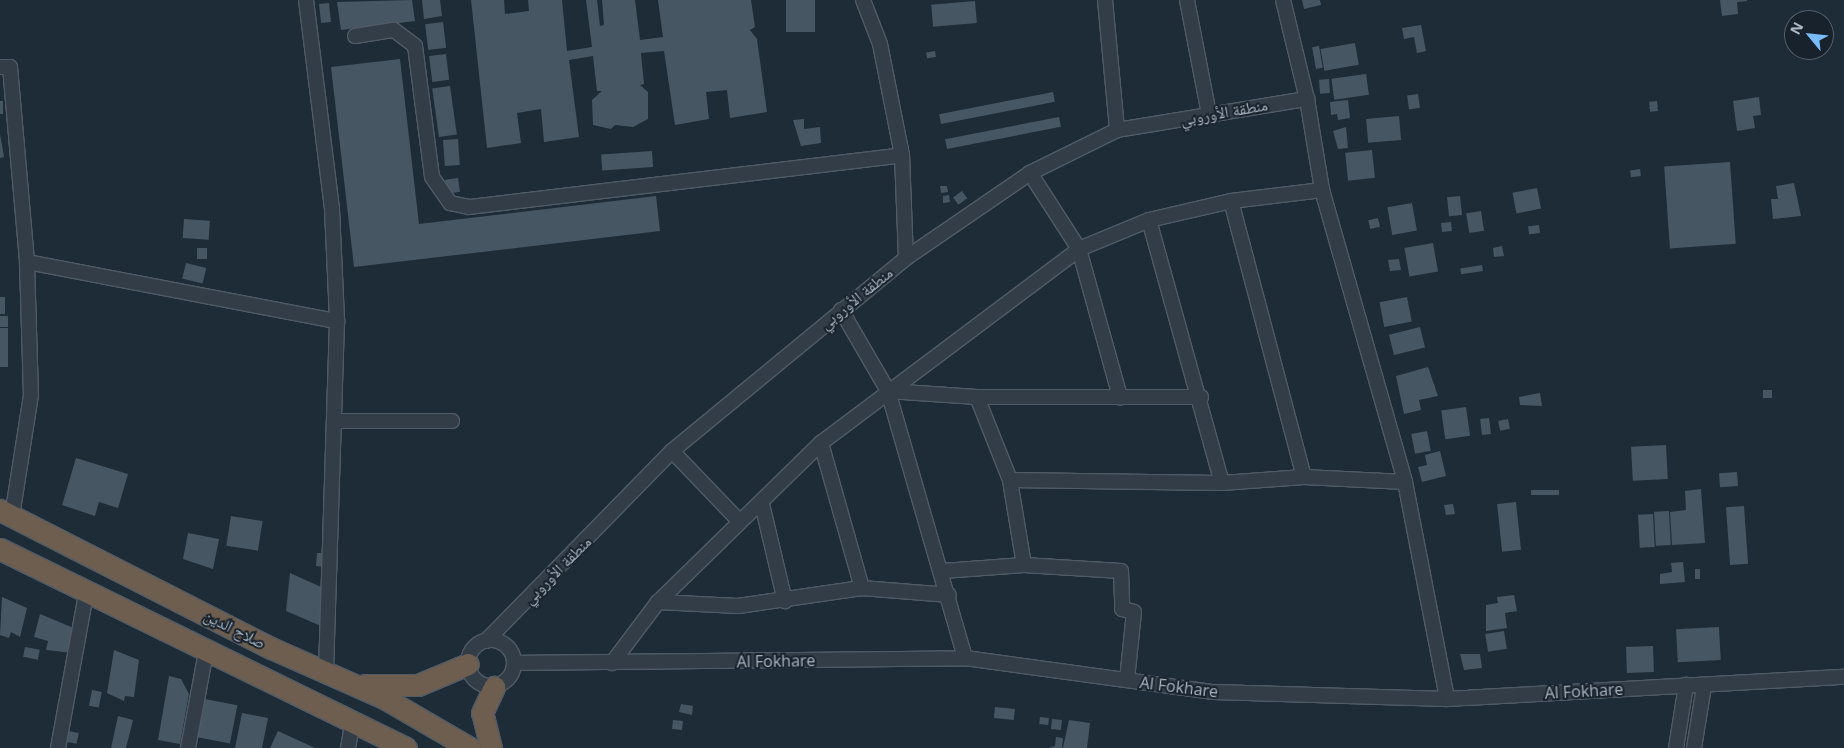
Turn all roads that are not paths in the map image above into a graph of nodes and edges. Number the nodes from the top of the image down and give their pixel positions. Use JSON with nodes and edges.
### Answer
{"nodes":[{"id":1,"x":306,"y":0,"type":"edge"},
{"id":2,"x":863,"y":0,"type":"edge"},
{"id":3,"x":1105,"y":0,"type":"edge"},
{"id":4,"x":1187,"y":0,"type":"edge"},
{"id":5,"x":1283,"y":0,"type":"edge"},
{"id":6,"x":354,"y":36,"type":"dead end"},
{"id":7,"x":0,"y":68,"type":"edge"},
{"id":8,"x":1307,"y":99,"type":"junction"},
{"id":9,"x":1209,"y":114,"type":"junction"},
{"id":10,"x":1117,"y":130,"type":"junction"},
{"id":11,"x":902,"y":155,"type":"junction"},
{"id":12,"x":1030,"y":173,"type":"junction"},
{"id":13,"x":1322,"y":190,"type":"junction"},
{"id":14,"x":1232,"y":201,"type":"junction"},
{"id":15,"x":1149,"y":220,"type":"junction"},
{"id":16,"x":1079,"y":249,"type":"junction"},
{"id":17,"x":906,"y":258,"type":"junction"},
{"id":18,"x":27,"y":262,"type":"junction"},
{"id":19,"x":840,"y":310,"type":"junction"},
{"id":20,"x":337,"y":320,"type":"junction"},
{"id":21,"x":888,"y":391,"type":"junction"},
{"id":22,"x":977,"y":397,"type":"junction"},
{"id":23,"x":1120,"y":397,"type":"junction"},
{"id":24,"x":1201,"y":397,"type":"junction"},
{"id":25,"x":335,"y":421,"type":"junction"},
{"id":26,"x":452,"y":421,"type":"dead end"},
{"id":27,"x":821,"y":443,"type":"junction"},
{"id":28,"x":672,"y":451,"type":"junction"},
{"id":29,"x":1304,"y":477,"type":"junction"},
{"id":30,"x":1010,"y":480,"type":"junction"},
{"id":31,"x":1405,"y":482,"type":"junction"},
{"id":32,"x":1222,"y":483,"type":"junction"},
{"id":33,"x":762,"y":504,"type":"junction"},
{"id":34,"x":6,"y":514,"type":"edge"},
{"id":35,"x":740,"y":522,"type":"junction"},
{"id":36,"x":0,"y":549,"type":"edge"},
{"id":37,"x":1024,"y":565,"type":"junction"},
{"id":38,"x":943,"y":571,"type":"junction"},
{"id":39,"x":862,"y":588,"type":"junction"},
{"id":40,"x":86,"y":594,"type":"junction"},
{"id":41,"x":949,"y":595,"type":"junction"},
{"id":42,"x":785,"y":601,"type":"junction"},
{"id":43,"x":658,"y":602,"type":"junction"},
{"id":44,"x":486,"y":640,"type":"junction"},
{"id":45,"x":206,"y":652,"type":"junction"},
{"id":46,"x":965,"y":658,"type":"junction"},
{"id":47,"x":515,"y":663,"type":"junction"},
{"id":48,"x":612,"y":663,"type":"junction"},
{"id":49,"x":468,"y":664,"type":"junction"},
{"id":50,"x":326,"y":670,"type":"junction"},
{"id":51,"x":1844,"y":677,"type":"edge"},
{"id":52,"x":1126,"y":680,"type":"junction"},
{"id":53,"x":357,"y":685,"type":"junction"},
{"id":54,"x":1686,"y":685,"type":"junction"},
{"id":55,"x":1704,"y":686,"type":"junction"},
{"id":56,"x":494,"y":687,"type":"junction"},
{"id":57,"x":1447,"y":699,"type":"junction"},
{"id":58,"x":353,"y":721,"type":"junction"},
{"id":59,"x":58,"y":748,"type":"edge"},
{"id":60,"x":188,"y":748,"type":"edge"},
{"id":61,"x":348,"y":748,"type":"edge"},
{"id":62,"x":405,"y":748,"type":"edge"},
{"id":63,"x":470,"y":748,"type":"edge"},
{"id":64,"x":491,"y":748,"type":"edge"},
{"id":65,"x":1676,"y":748,"type":"edge"},
{"id":66,"x":1694,"y":748,"type":"edge"}],
"edges":[{"from":1,"to":20,"type":"street"},
{"from":2,"to":11,"type":"street"},
{"from":3,"to":10,"type":"street"},
{"from":4,"to":9,"type":"street"},
{"from":5,"to":8,"type":"street"},
{"from":6,"to":11,"type":"street"},
{"from":7,"to":18,"type":"street"},
{"from":8,"to":9,"type":"street","name":"منطقة الأوروبي"},
{"from":8,"to":13,"type":"street"},
{"from":9,"to":10,"type":"street","name":"منطقة الأوروبي"},
{"from":10,"to":12,"type":"street","name":"منطقة الأوروبي"},
{"from":11,"to":17,"type":"street"},
{"from":12,"to":16,"type":"street"},
{"from":12,"to":17,"type":"street","name":"منطقة الأوروبي"},
{"from":13,"to":14,"type":"street"},
{"from":13,"to":31,"type":"street"},
{"from":14,"to":15,"type":"street"},
{"from":14,"to":29,"type":"street"},
{"from":15,"to":16,"type":"street"},
{"from":15,"to":24,"type":"street"},
{"from":16,"to":21,"type":"street"},
{"from":16,"to":23,"type":"street"},
{"from":17,"to":19,"type":"street","name":"منطقة الأوروبي"},
{"from":18,"to":20,"type":"street"},
{"from":18,"to":34,"type":"street"},
{"from":19,"to":21,"type":"street"},
{"from":19,"to":28,"type":"street","name":"منطقة الأوروبي"},
{"from":20,"to":25,"type":"street"},
{"from":21,"to":22,"type":"street"},
{"from":21,"to":27,"type":"street"},
{"from":21,"to":38,"type":"street"},
{"from":22,"to":23,"type":"street"},
{"from":22,"to":30,"type":"street"},
{"from":23,"to":24,"type":"street"},
{"from":24,"to":32,"type":"street"},
{"from":25,"to":26,"type":"street"},
{"from":25,"to":50,"type":"street"},
{"from":27,"to":33,"type":"street"},
{"from":27,"to":39,"type":"street"},
{"from":28,"to":35,"type":"street"},
{"from":28,"to":44,"type":"street","name":"منطقة الأوروبي"},
{"from":29,"to":31,"type":"street"},
{"from":29,"to":32,"type":"street"},
{"from":30,"to":32,"type":"street"},
{"from":30,"to":37,"type":"street"},
{"from":31,"to":57,"type":"street"},
{"from":33,"to":35,"type":"street"},
{"from":33,"to":42,"type":"street"},
{"from":34,"to":50,"type":"highway","name":"صلاح الدين"},
{"from":35,"to":43,"type":"street"},
{"from":36,"to":40,"type":"highway","name":"صلاح الدين"},
{"from":37,"to":38,"type":"street"},
{"from":37,"to":52,"type":"street"},
{"from":38,"to":41,"type":"street"},
{"from":39,"to":41,"type":"street"},
{"from":39,"to":42,"type":"street"},
{"from":40,"to":45,"type":"highway","name":"صلاح الدين"},
{"from":40,"to":59,"type":"street"},
{"from":41,"to":46,"type":"street"},
{"from":42,"to":43,"type":"street"},
{"from":43,"to":48,"type":"street"},
{"from":44,"to":47,"type":"street"},
{"from":44,"to":49,"type":"street"},
{"from":45,"to":58,"type":"highway","name":"صلاح الدين"},
{"from":45,"to":60,"type":"street"},
{"from":46,"to":48,"type":"street","name":"Al Fokhare"},
{"from":46,"to":52,"type":"street","name":"Al Fokhare"},
{"from":47,"to":48,"type":"street","name":"Al Fokhare"},
{"from":47,"to":56,"type":"street"},
{"from":49,"to":53,"type":"highway"},
{"from":49,"to":56,"type":"street"},
{"from":50,"to":53,"type":"highway","name":"صلاح الدين"},
{"from":51,"to":55,"type":"street","name":"Al Fokhare"},
{"from":52,"to":57,"type":"street","name":"Al Fokhare"},
{"from":53,"to":63,"type":"highway","name":"صلاح الدين"},
{"from":54,"to":55,"type":"street","name":"Al Fokhare"},
{"from":54,"to":57,"type":"street","name":"Al Fokhare"},
{"from":54,"to":65,"type":"street"},
{"from":55,"to":66,"type":"street"},
{"from":56,"to":64,"type":"highway"},
{"from":58,"to":61,"type":"street"},
{"from":58,"to":62,"type":"highway","name":"صلاح الدين"}]}
